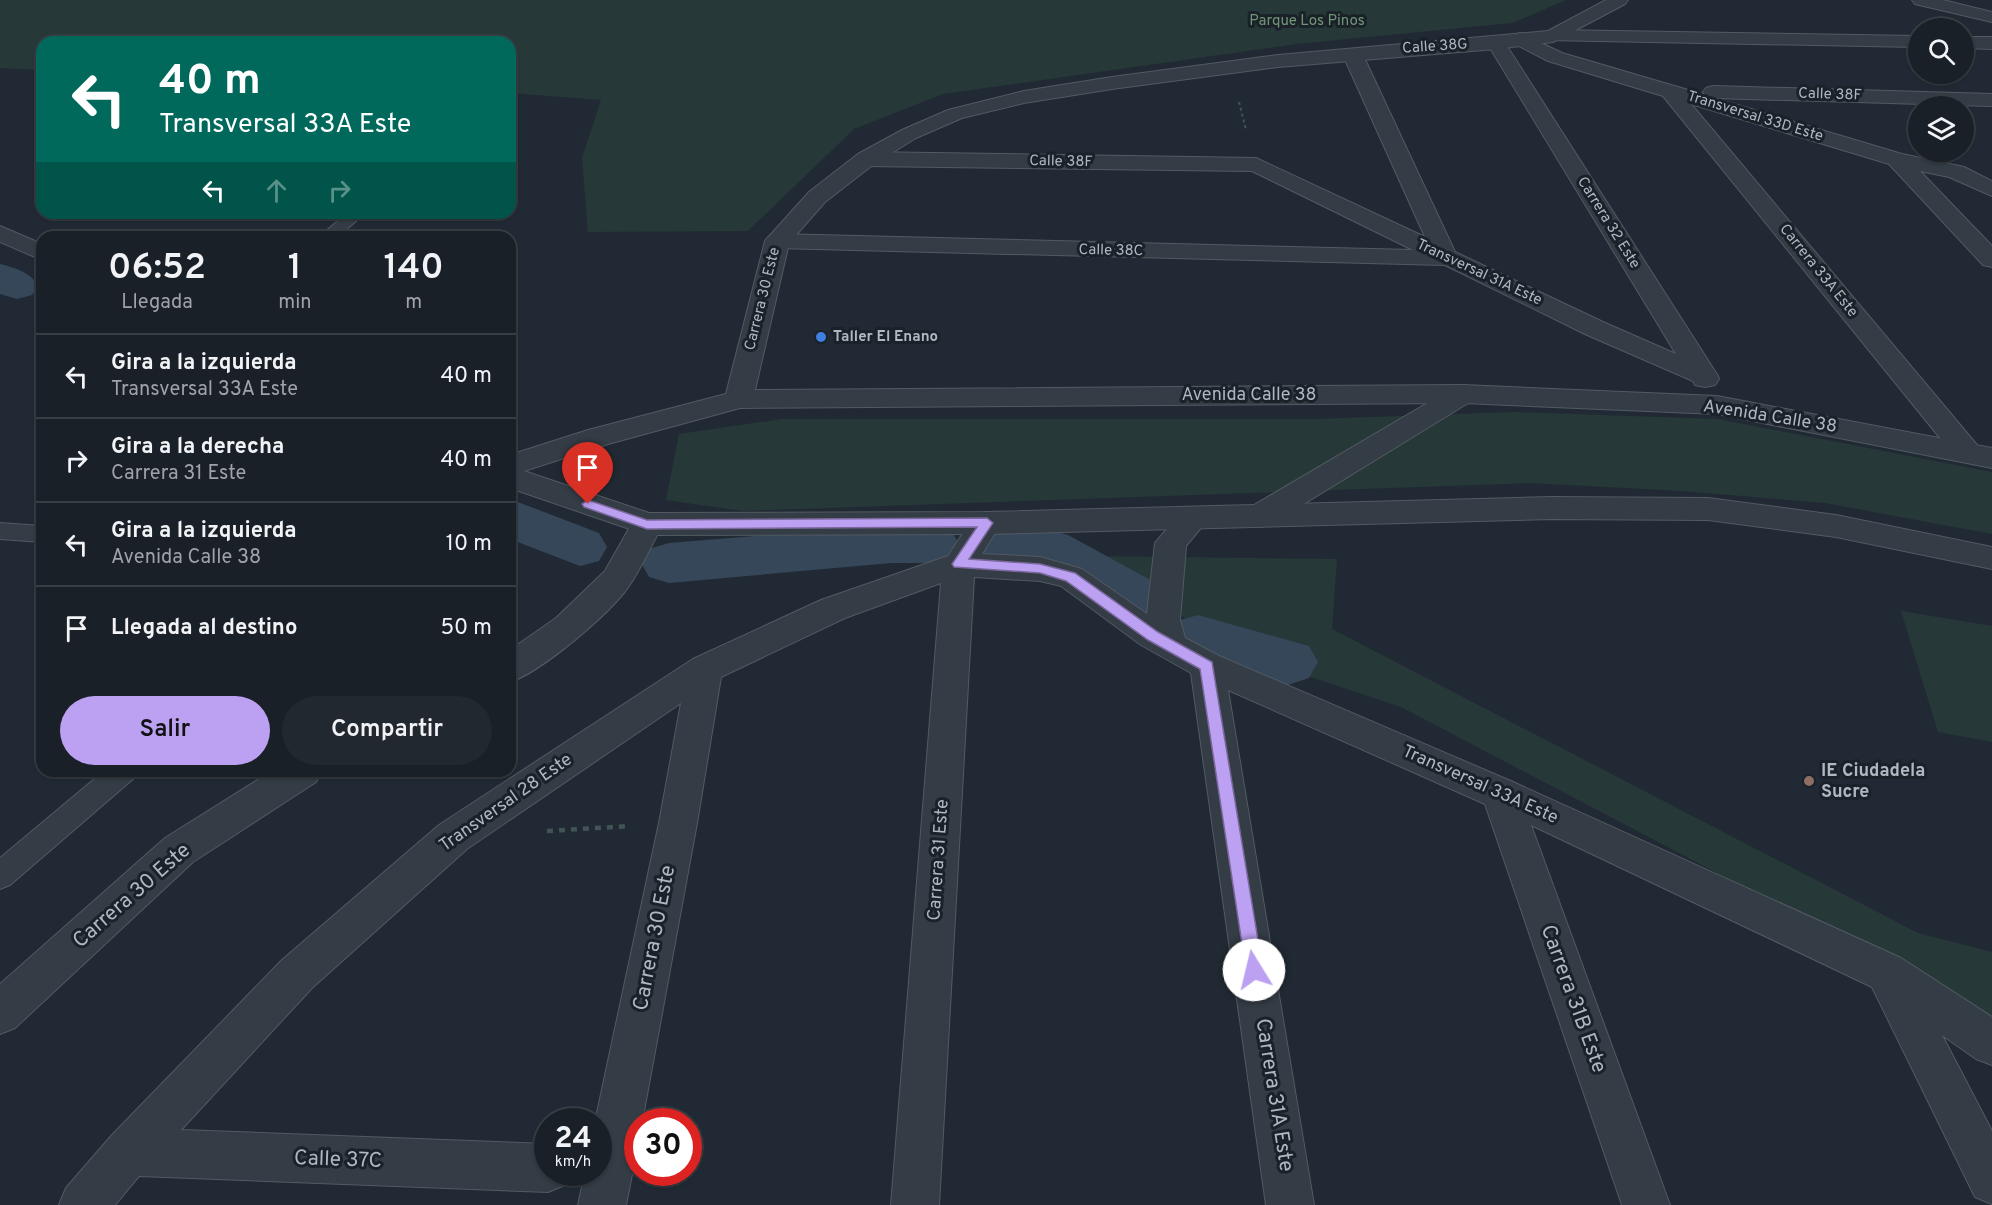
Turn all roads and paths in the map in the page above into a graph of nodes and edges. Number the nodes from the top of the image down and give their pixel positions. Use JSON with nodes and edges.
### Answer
{"nodes":[{"id":1,"x":1619,"y":0,"type":"edge"},
{"id":2,"x":1921,"y":0,"type":"edge"},
{"id":3,"x":1992,"y":18,"type":"edge"},
{"id":4,"x":1553,"y":36,"type":"junction"},
{"id":5,"x":1520,"y":39,"type":"junction"},
{"id":6,"x":1908,"y":42,"type":"edge"},
{"id":7,"x":1496,"y":43,"type":"junction"},
{"id":8,"x":1974,"y":43,"type":"edge"},
{"id":9,"x":1992,"y":43,"type":"edge"},
{"id":10,"x":1352,"y":53,"type":"junction"},
{"id":11,"x":1229,"y":68,"type":"junction"},
{"id":12,"x":1669,"y":90,"type":"junction"},
{"id":13,"x":1992,"y":100,"type":"edge"},
{"id":14,"x":956,"y":114,"type":"joint"},
{"id":15,"x":866,"y":159,"type":"junction"},
{"id":16,"x":1897,"y":159,"type":"junction"},
{"id":17,"x":1256,"y":165,"type":"junction"},
{"id":18,"x":1956,"y":172,"type":"junction"},
{"id":19,"x":1992,"y":173,"type":"edge"},
{"id":20,"x":1992,"y":189,"type":"edge"},
{"id":21,"x":350,"y":219,"type":"edge"},
{"id":22,"x":335,"y":231,"type":"edge"},
{"id":23,"x":0,"y":233,"type":"edge"},
{"id":24,"x":777,"y":242,"type":"junction"},
{"id":25,"x":36,"y":250,"type":"edge"},
{"id":26,"x":1446,"y":258,"type":"junction"},
{"id":27,"x":1992,"y":260,"type":"edge"},
{"id":28,"x":1704,"y":376,"type":"junction"},
{"id":29,"x":1463,"y":394,"type":"junction"},
{"id":30,"x":739,"y":399,"type":"junction"},
{"id":31,"x":1717,"y":405,"type":"junction"},
{"id":32,"x":1979,"y":455,"type":"edge"},
{"id":33,"x":516,"y":463,"type":"edge"},
{"id":34,"x":516,"y":479,"type":"edge"},
{"id":35,"x":1260,"y":516,"type":"junction"},
{"id":36,"x":1194,"y":518,"type":"junction"},
{"id":37,"x":987,"y":523,"type":"junction"},
{"id":38,"x":647,"y":524,"type":"junction"},
{"id":39,"x":0,"y":531,"type":"edge"},
{"id":40,"x":36,"y":534,"type":"edge"},
{"id":41,"x":1992,"y":558,"type":"edge"},
{"id":42,"x":959,"y":564,"type":"junction"},
{"id":43,"x":1170,"y":645,"type":"junction"},
{"id":44,"x":516,"y":664,"type":"edge"},
{"id":45,"x":1207,"y":666,"type":"junction"},
{"id":46,"x":705,"y":669,"type":"junction"},
{"id":47,"x":116,"y":777,"type":"edge"},
{"id":48,"x":294,"y":777,"type":"edge"},
{"id":49,"x":1500,"y":793,"type":"junction"},
{"id":50,"x":678,"y":823,"type":"junction"},
{"id":51,"x":536,"y":832,"type":"dead end"},
{"id":52,"x":0,"y":876,"type":"edge"},
{"id":53,"x":1886,"y":972,"type":"junction"},
{"id":54,"x":0,"y":1013,"type":"edge"},
{"id":55,"x":1992,"y":1042,"type":"edge"},
{"id":56,"x":612,"y":1139,"type":"edge"},
{"id":57,"x":129,"y":1152,"type":"junction"},
{"id":58,"x":534,"y":1167,"type":"edge"},
{"id":59,"x":1992,"y":1180,"type":"edge"},
{"id":60,"x":83,"y":1205,"type":"edge"},
{"id":61,"x":915,"y":1205,"type":"edge"},
{"id":62,"x":1290,"y":1205,"type":"edge"},
{"id":63,"x":1646,"y":1205,"type":"edge"}],
"edges":[{"from":1,"to":4,"type":"street"},
{"from":2,"to":3,"type":"street"},
{"from":4,"to":5,"type":"street","name":"Calle 38G"},
{"from":4,"to":6,"type":"street","name":"Calle 38G"},
{"from":5,"to":7,"type":"street","name":"Calle 38G"},
{"from":5,"to":12,"type":"street","name":"Transversal 33D Este"},
{"from":7,"to":10,"type":"street","name":"Calle 38G"},
{"from":7,"to":28,"type":"street","name":"Carrera 32 Este"},
{"from":8,"to":9,"type":"street"},
{"from":10,"to":11,"type":"street","name":"Calle 38G"},
{"from":10,"to":26,"type":"street"},
{"from":11,"to":14,"type":"street","name":"Calle 38G"},
{"from":11,"to":17,"type":"path"},
{"from":12,"to":13,"type":"street","name":"Calle 38F"},
{"from":12,"to":16,"type":"street","name":"Transversal 33D Este"},
{"from":12,"to":32,"type":"street","name":"Carrera 33A Este"},
{"from":14,"to":15,"type":"street","name":"Carrera 30 Este"},
{"from":15,"to":17,"type":"street","name":"Calle 38F"},
{"from":15,"to":24,"type":"street","name":"Carrera 30 Este"},
{"from":16,"to":18,"type":"street","name":"Transversal 33D Este"},
{"from":16,"to":27,"type":"street"},
{"from":17,"to":26,"type":"street","name":"Transversal 31A Este"},
{"from":18,"to":19,"type":"street"},
{"from":18,"to":20,"type":"street","name":"Transversal 33D Este"},
{"from":21,"to":22,"type":"lane"},
{"from":23,"to":25,"type":"street"},
{"from":24,"to":26,"type":"street","name":"Calle 38C"},
{"from":24,"to":30,"type":"street","name":"Carrera 30 Este"},
{"from":26,"to":28,"type":"street","name":"Transversal 31A Este"},
{"from":28,"to":31,"type":"street","name":"Carrera 32 Este"},
{"from":29,"to":30,"type":"street","name":"Avenida Calle 38"},
{"from":29,"to":31,"type":"street","name":"Avenida Calle 38"},
{"from":29,"to":35,"type":"street"},
{"from":30,"to":33,"type":"street","name":"Avenida Calle 38"},
{"from":31,"to":32,"type":"street","name":"Avenida Calle 38"},
{"from":34,"to":38,"type":"street"},
{"from":35,"to":36,"type":"street"},
{"from":35,"to":41,"type":"street"},
{"from":36,"to":37,"type":"street"},
{"from":36,"to":43,"type":"street"},
{"from":37,"to":38,"type":"street"},
{"from":37,"to":42,"type":"street"},
{"from":38,"to":44,"type":"street"},
{"from":39,"to":40,"type":"lane"},
{"from":42,"to":43,"type":"street","name":"Transversal 33A Este"},
{"from":42,"to":46,"type":"street","name":"Transversal 28 Este"},
{"from":42,"to":61,"type":"street","name":"Carrera 31 Este"},
{"from":43,"to":45,"type":"street","name":"Transversal 33A Este"},
{"from":45,"to":49,"type":"street","name":"Transversal 33A Este"},
{"from":45,"to":62,"type":"street","name":"Carrera 31A Este"},
{"from":46,"to":50,"type":"street","name":"Carrera 30 Este"},
{"from":46,"to":57,"type":"street","name":"Transversal 28 Este"},
{"from":47,"to":52,"type":"lane"},
{"from":48,"to":54,"type":"street","name":"Carrera 30 Este"},
{"from":49,"to":53,"type":"street","name":"Transversal 33A Este"},
{"from":49,"to":63,"type":"street","name":"Carrera 31B Este"},
{"from":50,"to":51,"type":"path"},
{"from":50,"to":56,"type":"street","name":"Carrera 30 Este"},
{"from":53,"to":55,"type":"street","name":"Transversal 33A Este"},
{"from":53,"to":59,"type":"street"},
{"from":57,"to":58,"type":"street","name":"Calle 37C"},
{"from":57,"to":60,"type":"street","name":"Transversal 28 Este"}]}
